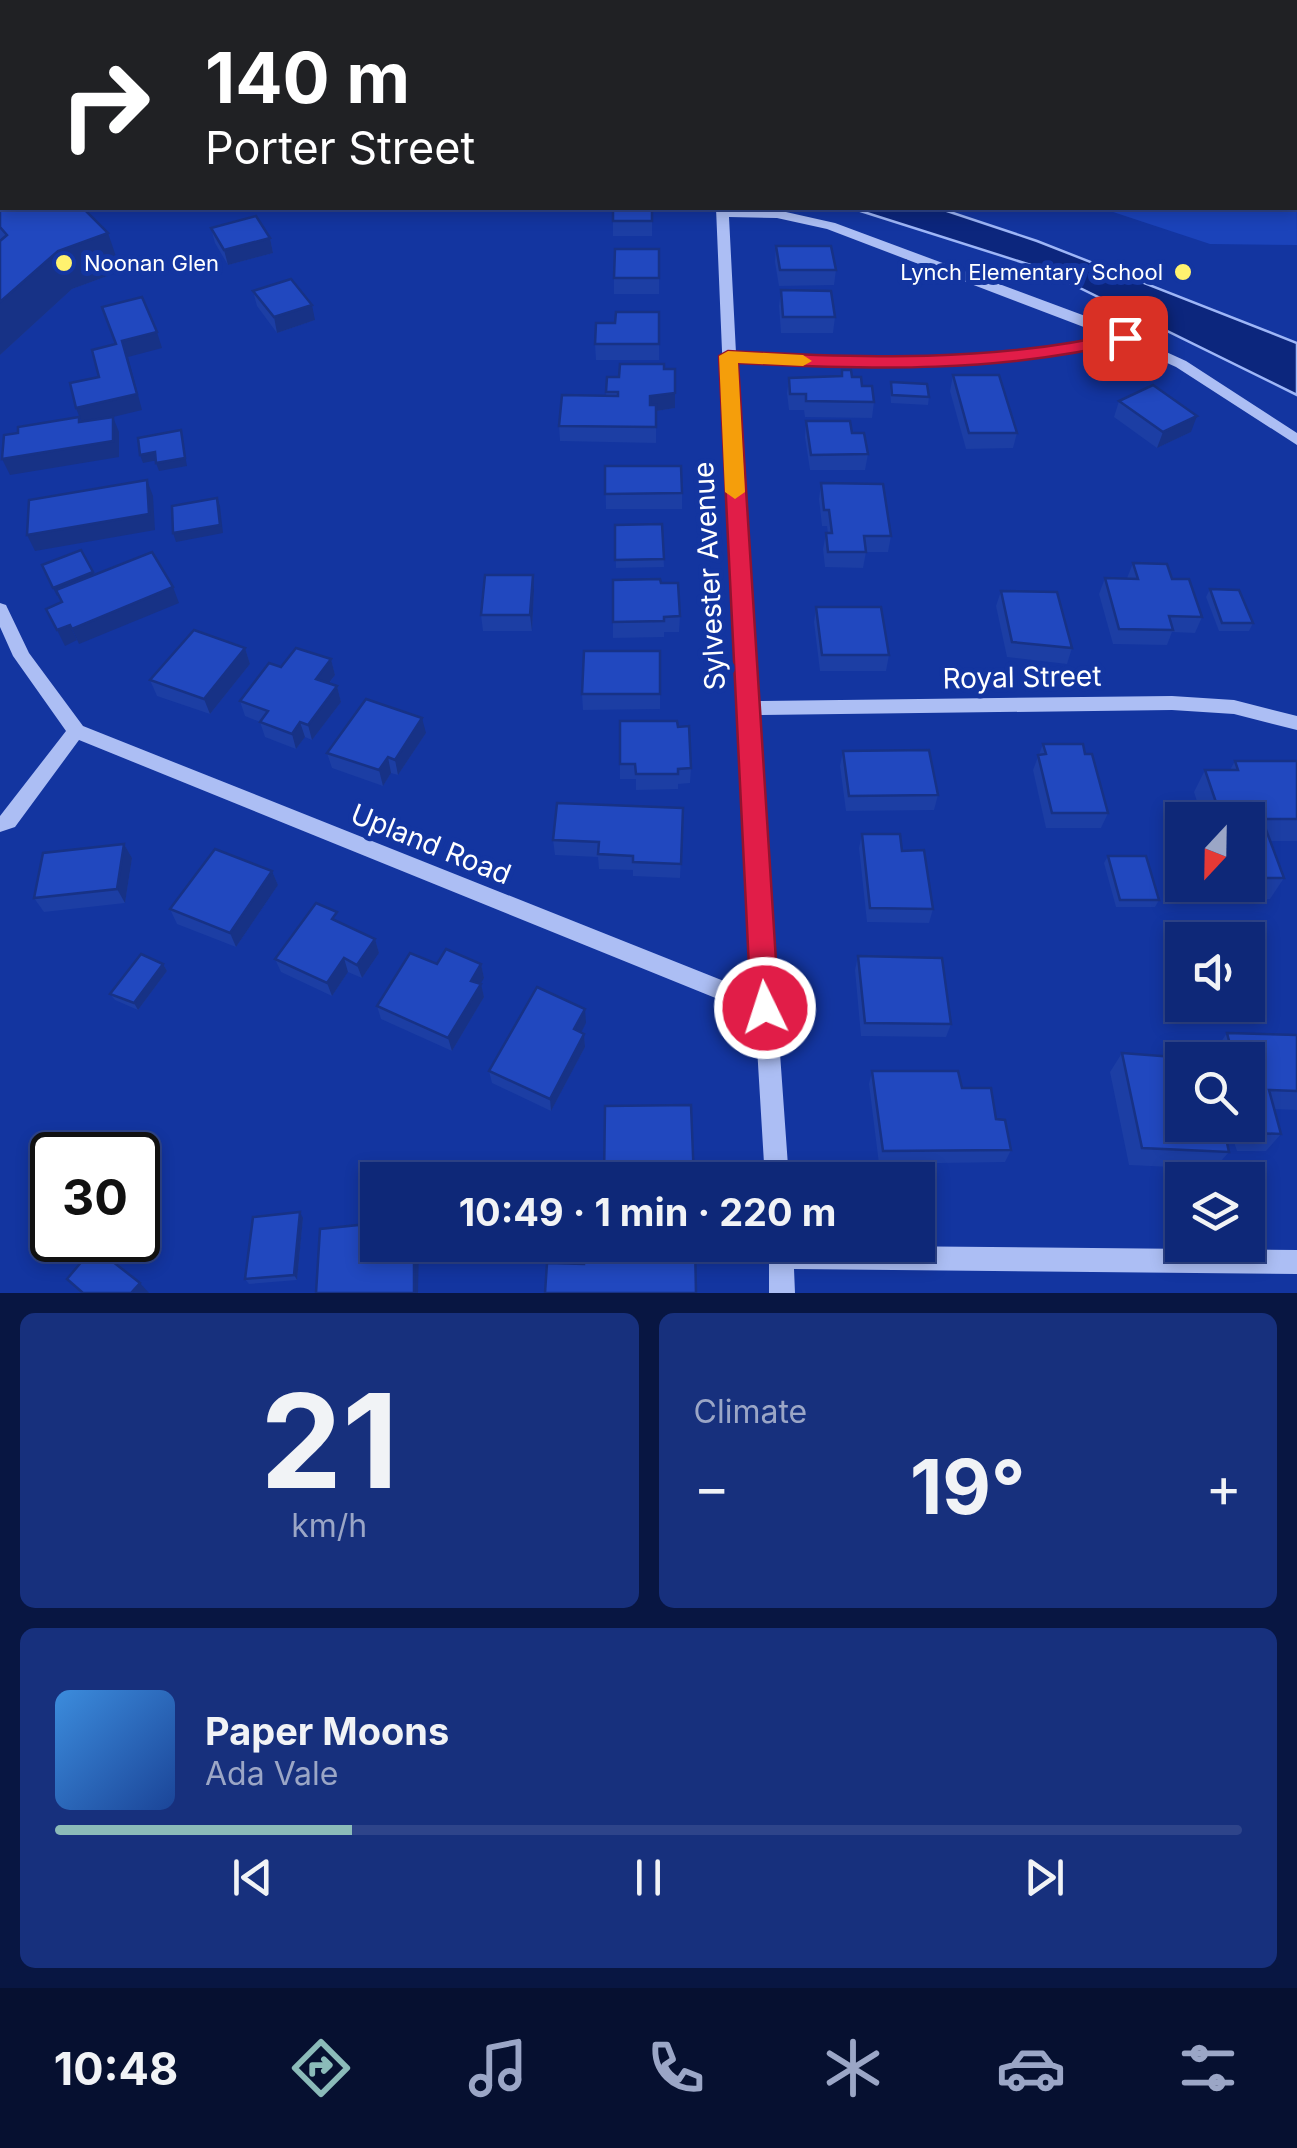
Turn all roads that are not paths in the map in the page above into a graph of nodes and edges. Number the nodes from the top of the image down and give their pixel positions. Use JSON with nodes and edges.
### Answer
{"nodes":[{"id":1,"x":722,"y":210,"type":"edge"},
{"id":2,"x":1125,"y":338,"type":"junction"},
{"id":3,"x":728,"y":356,"type":"junction"},
{"id":4,"x":1297,"y":440,"type":"edge"},
{"id":5,"x":0,"y":610,"type":"edge"},
{"id":6,"x":746,"y":708,"type":"junction"},
{"id":7,"x":1297,"y":722,"type":"edge"},
{"id":8,"x":76,"y":731,"type":"junction"},
{"id":9,"x":0,"y":824,"type":"edge"},
{"id":10,"x":765,"y":1008,"type":"junction"},
{"id":11,"x":776,"y":1162,"type":"edge"},
{"id":12,"x":935,"y":1254,"type":"edge"},
{"id":13,"x":781,"y":1262,"type":"edge"},
{"id":14,"x":1297,"y":1262,"type":"edge"},
{"id":15,"x":782,"y":1293,"type":"edge"}],
"edges":[{"from":1,"to":2,"type":"street"},
{"from":1,"to":3,"type":"street","name":"Sylvester Avenue"},
{"from":2,"to":3,"type":"street"},
{"from":2,"to":4,"type":"street"},
{"from":3,"to":6,"type":"street","name":"Sylvester Avenue"},
{"from":5,"to":8,"type":"street"},
{"from":6,"to":7,"type":"street","name":"Royal Street"},
{"from":6,"to":10,"type":"street","name":"Sylvester Avenue"},
{"from":8,"to":9,"type":"street"},
{"from":8,"to":10,"type":"street","name":"Upland Road"},
{"from":10,"to":11,"type":"street","name":"Sylvester Avenue"},
{"from":12,"to":14,"type":"street"},
{"from":13,"to":15,"type":"street"}]}
